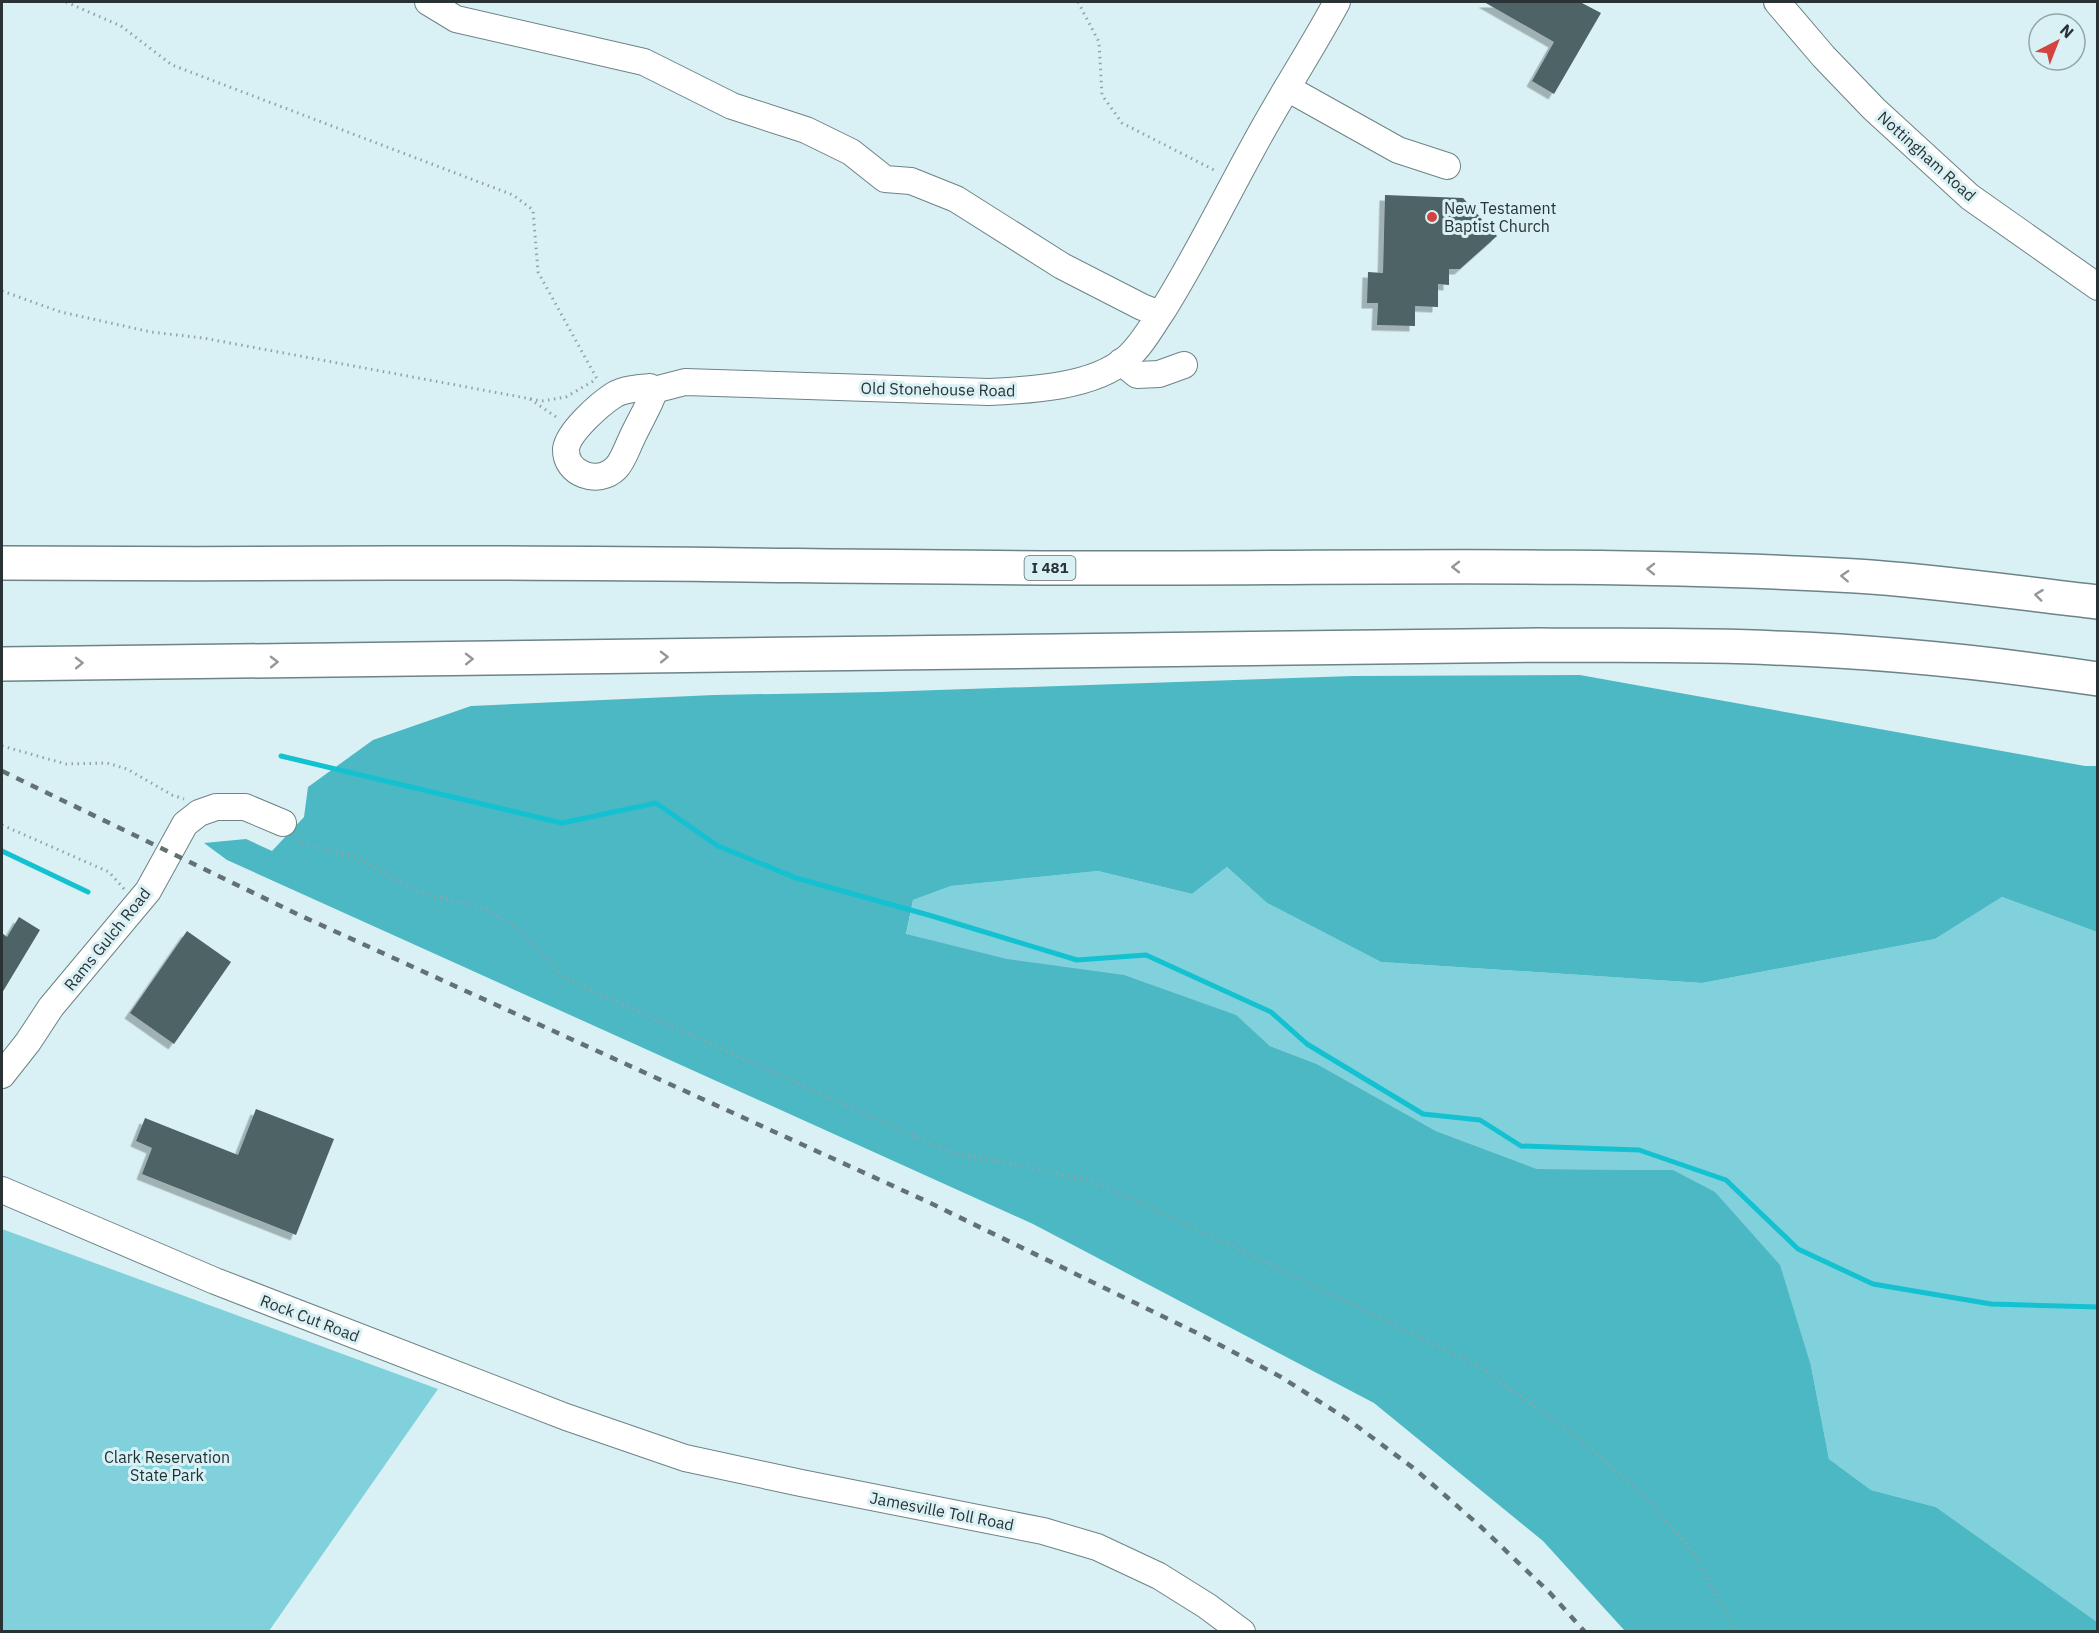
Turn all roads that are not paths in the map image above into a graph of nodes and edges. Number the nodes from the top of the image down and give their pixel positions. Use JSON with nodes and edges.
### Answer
{"nodes":[{"id":1,"x":428,"y":2,"type":"edge"},
{"id":2,"x":1338,"y":2,"type":"edge"},
{"id":3,"x":1777,"y":2,"type":"edge"},
{"id":4,"x":1287,"y":88,"type":"junction"},
{"id":5,"x":1447,"y":166,"type":"dead end"},
{"id":6,"x":2097,"y":286,"type":"edge"},
{"id":7,"x":1160,"y":314,"type":"junction"},
{"id":8,"x":1121,"y":362,"type":"junction"},
{"id":9,"x":1184,"y":364,"type":"dead end"},
{"id":10,"x":654,"y":390,"type":"junction"},
{"id":11,"x":2,"y":563,"type":"edge"},
{"id":12,"x":2097,"y":602,"type":"edge"},
{"id":13,"x":11,"y":664,"type":"edge"},
{"id":14,"x":2097,"y":679,"type":"edge"},
{"id":15,"x":283,"y":823,"type":"road end"},
{"id":16,"x":2,"y":1075,"type":"edge"},
{"id":17,"x":2,"y":1190,"type":"edge"},
{"id":18,"x":623,"y":1437,"type":"joint"},
{"id":19,"x":1242,"y":1632,"type":"edge"}],
"edges":[{"from":1,"to":7,"type":"street"},
{"from":2,"to":4,"type":"street","name":"Old Stonehouse Road"},
{"from":3,"to":6,"type":"street","name":"Nottingham Road"},
{"from":4,"to":5,"type":"street"},
{"from":4,"to":7,"type":"street","name":"Old Stonehouse Road"},
{"from":7,"to":8,"type":"street","name":"Old Stonehouse Road"},
{"from":8,"to":9,"type":"street"},
{"from":8,"to":10,"type":"street","name":"Old Stonehouse Road"},
{"from":10,"to":10,"type":"street","name":"Old Stonehouse Road"},
{"from":12,"to":11,"type":"highway","number":"I 481","one_way":true},
{"from":13,"to":14,"type":"highway","one_way":true},
{"from":15,"to":16,"type":"street","name":"Rams Gulch Road"},
{"from":17,"to":18,"type":"street","name":"Rock Cut Road"},
{"from":18,"to":19,"type":"street","name":"Jamesville Toll Road"}]}
